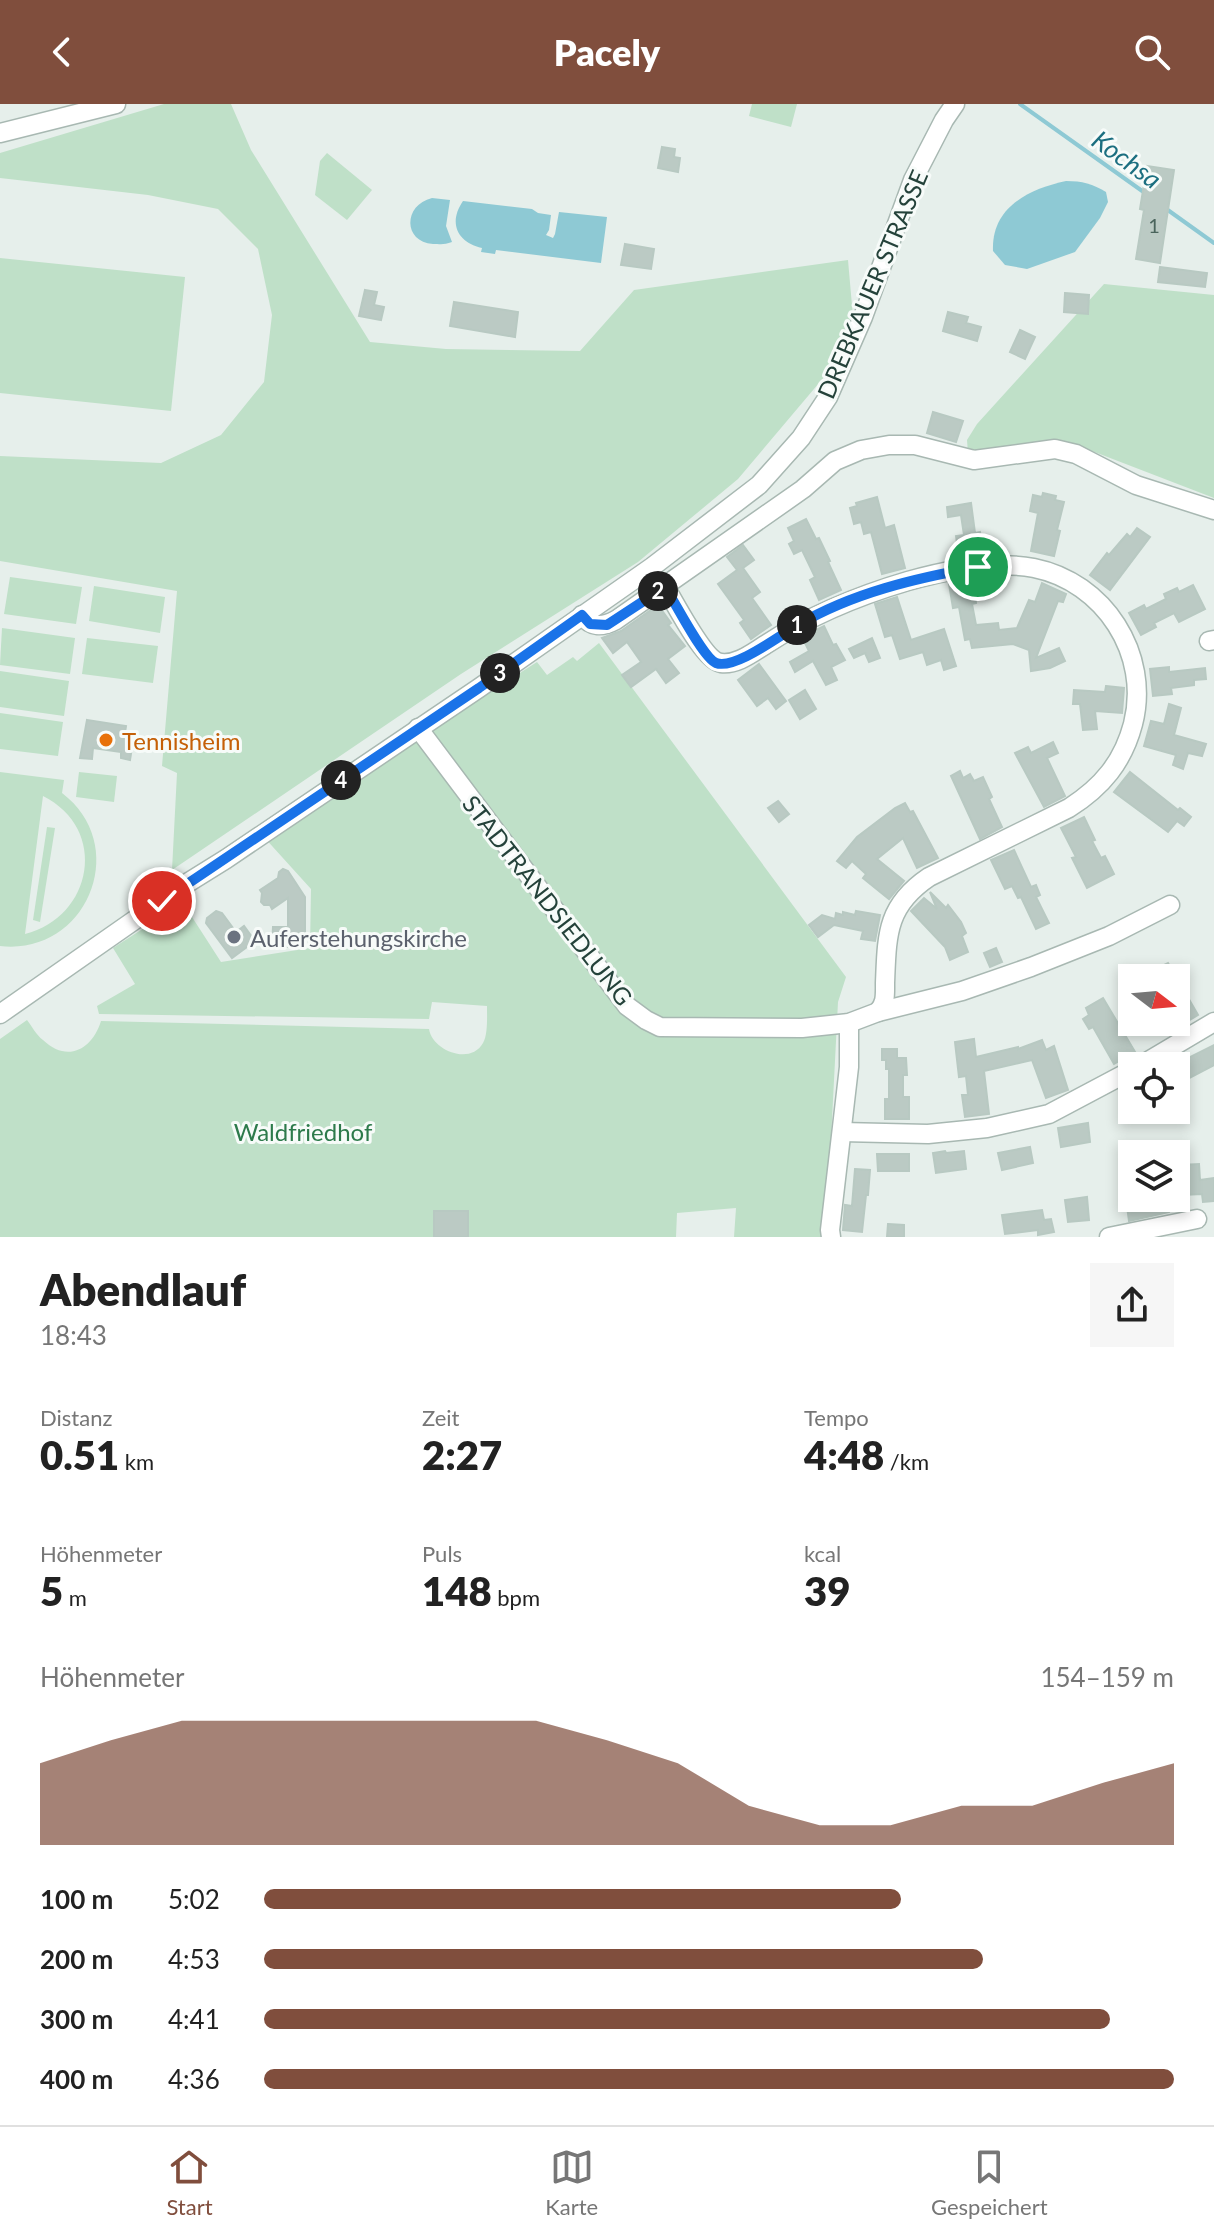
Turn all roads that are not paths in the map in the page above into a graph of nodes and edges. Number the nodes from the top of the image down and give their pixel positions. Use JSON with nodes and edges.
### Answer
{"nodes":[{"id":1,"x":116,"y":104,"type":"edge"},
{"id":2,"x":955,"y":104,"type":"edge"},
{"id":3,"x":0,"y":133,"type":"edge"},
{"id":4,"x":1214,"y":510,"type":"edge"},
{"id":5,"x":665,"y":587,"type":"junction"},
{"id":6,"x":582,"y":615,"type":"junction"},
{"id":7,"x":418,"y":728,"type":"junction"},
{"id":8,"x":1170,"y":905,"type":"dead end"},
{"id":9,"x":878,"y":1012,"type":"junction"},
{"id":10,"x":0,"y":1014,"type":"edge"},
{"id":11,"x":1214,"y":1022,"type":"edge"},
{"id":12,"x":849,"y":1023,"type":"junction"},
{"id":13,"x":1164,"y":1052,"type":"edge"},
{"id":14,"x":1118,"y":1077,"type":"edge"},
{"id":15,"x":842,"y":1132,"type":"junction"},
{"id":16,"x":1197,"y":1219,"type":"dead end"},
{"id":17,"x":831,"y":1237,"type":"edge"},
{"id":18,"x":1109,"y":1237,"type":"edge"}],
"edges":[{"from":1,"to":3,"type":"street"},
{"from":2,"to":6,"type":"street","name":"DREBKAUER STRASSE"},
{"from":4,"to":5,"type":"street"},
{"from":5,"to":6,"type":"street"},
{"from":5,"to":9,"type":"street"},
{"from":6,"to":7,"type":"street","name":"DREBKAUER STRASSE"},
{"from":7,"to":10,"type":"street","name":"DREBKAUER STRASSE"},
{"from":7,"to":12,"type":"street","name":"STADTRANDSIEDLUNG"},
{"from":8,"to":9,"type":"street","name":"STADTRANDSIEDLUNG"},
{"from":9,"to":12,"type":"street","name":"STADTRANDSIEDLUNG"},
{"from":11,"to":13,"type":"street"},
{"from":12,"to":15,"type":"street"},
{"from":14,"to":15,"type":"street"},
{"from":15,"to":17,"type":"street"},
{"from":16,"to":18,"type":"street"}]}
